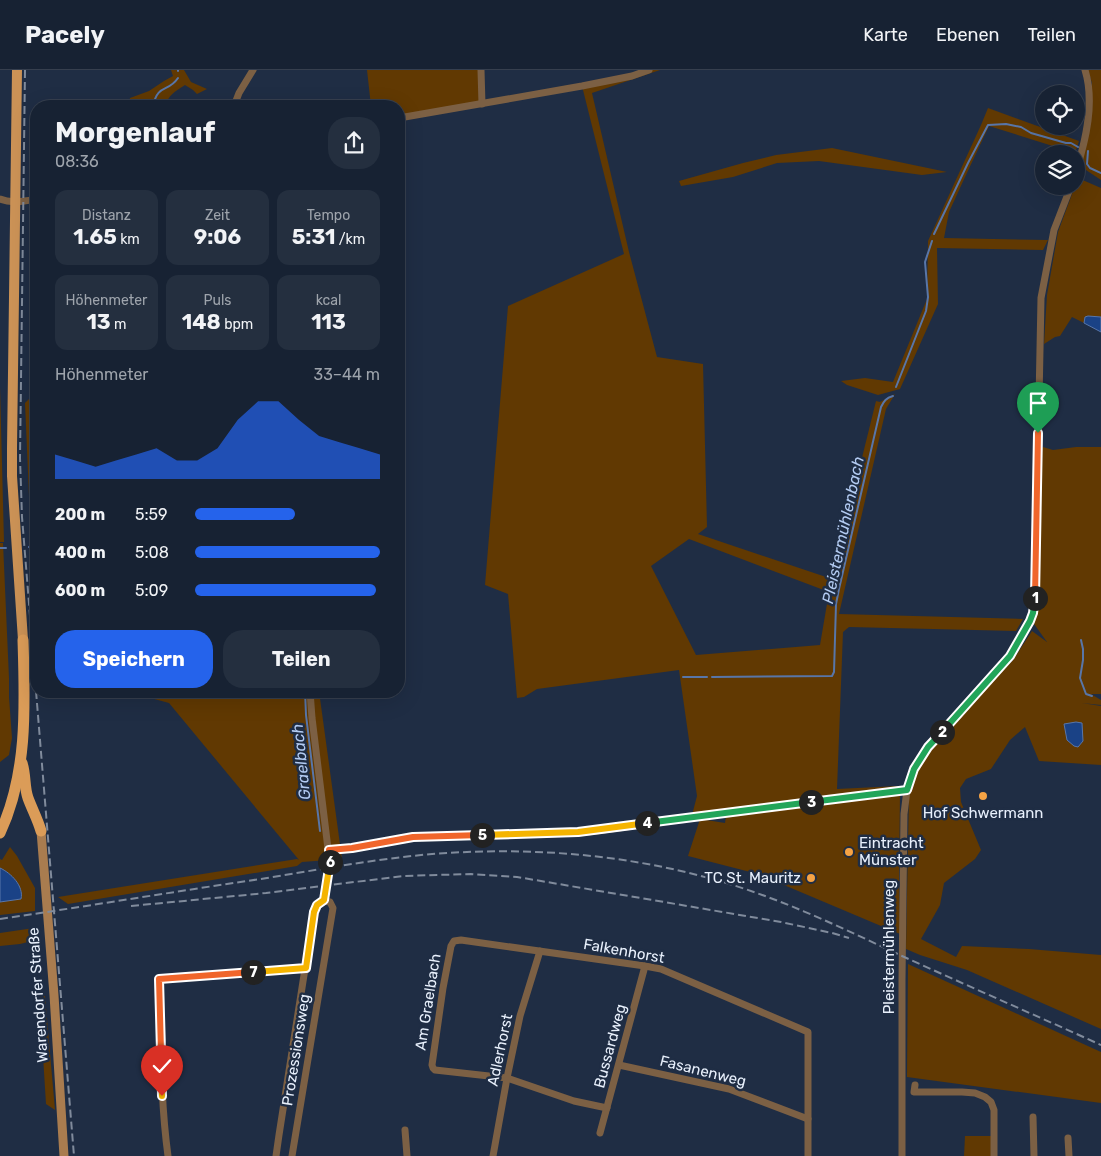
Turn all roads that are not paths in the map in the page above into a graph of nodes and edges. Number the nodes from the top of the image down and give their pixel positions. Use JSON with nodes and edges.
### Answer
{"nodes":[{"id":1,"x":17,"y":70,"type":"edge"},
{"id":2,"x":253,"y":70,"type":"edge"},
{"id":3,"x":481,"y":70,"type":"edge"},
{"id":4,"x":650,"y":70,"type":"edge"},
{"id":5,"x":1085,"y":70,"type":"edge"},
{"id":6,"x":236,"y":100,"type":"edge"},
{"id":7,"x":482,"y":104,"type":"junction"},
{"id":8,"x":405,"y":117,"type":"edge"},
{"id":9,"x":1083,"y":145,"type":"edge"},
{"id":10,"x":1068,"y":195,"type":"edge"},
{"id":11,"x":0,"y":199,"type":"edge"},
{"id":12,"x":30,"y":200,"type":"edge"},
{"id":13,"x":15,"y":201,"type":"junction"},
{"id":14,"x":23,"y":640,"type":"joint"},
{"id":15,"x":311,"y":698,"type":"edge"},
{"id":16,"x":21,"y":761,"type":"junction"},
{"id":17,"x":907,"y":790,"type":"junction"},
{"id":18,"x":2,"y":829,"type":"edge"},
{"id":19,"x":41,"y":831,"type":"joint"},
{"id":20,"x":329,"y":850,"type":"junction"},
{"id":21,"x":324,"y":900,"type":"junction"},
{"id":22,"x":454,"y":941,"type":"joint"},
{"id":23,"x":540,"y":951,"type":"junction"},
{"id":24,"x":645,"y":966,"type":"junction"},
{"id":25,"x":306,"y":968,"type":"junction"},
{"id":26,"x":619,"y":1065,"type":"junction"},
{"id":27,"x":507,"y":1078,"type":"junction"},
{"id":28,"x":915,"y":1085,"type":"dead end"},
{"id":29,"x":607,"y":1108,"type":"junction"},
{"id":30,"x":1033,"y":1117,"type":"dead end"},
{"id":31,"x":808,"y":1119,"type":"junction"},
{"id":32,"x":406,"y":1130,"type":"dead end"},
{"id":33,"x":600,"y":1133,"type":"dead end"},
{"id":34,"x":1068,"y":1138,"type":"dead end"},
{"id":35,"x":293,"y":1153,"type":"edge"},
{"id":36,"x":64,"y":1156,"type":"edge"},
{"id":37,"x":168,"y":1156,"type":"edge"},
{"id":38,"x":276,"y":1156,"type":"edge"},
{"id":39,"x":407,"y":1156,"type":"edge"},
{"id":40,"x":493,"y":1156,"type":"edge"},
{"id":41,"x":808,"y":1156,"type":"edge"},
{"id":42,"x":902,"y":1156,"type":"edge"},
{"id":43,"x":994,"y":1156,"type":"edge"},
{"id":44,"x":1034,"y":1156,"type":"edge"},
{"id":45,"x":1069,"y":1156,"type":"edge"}],
"edges":[{"from":1,"to":13,"type":"main road"},
{"from":2,"to":6,"type":"street"},
{"from":3,"to":7,"type":"street"},
{"from":4,"to":7,"type":"street"},
{"from":5,"to":9,"type":"street"},
{"from":7,"to":8,"type":"street"},
{"from":10,"to":17,"type":"street","name":"Pleistermühlenweg"},
{"from":11,"to":13,"type":"street"},
{"from":12,"to":13,"type":"street"},
{"from":13,"to":14,"type":"main road"},
{"from":14,"to":16,"type":"highway"},
{"from":15,"to":20,"type":"street","name":"Prozessionsweg"},
{"from":16,"to":18,"type":"highway"},
{"from":16,"to":19,"type":"highway"},
{"from":17,"to":20,"type":"street"},
{"from":17,"to":42,"type":"street","name":"Pleistermühlenweg"},
{"from":19,"to":36,"type":"main road","name":"Warendorfer Straße"},
{"from":20,"to":21,"type":"street","name":"Prozessionsweg"},
{"from":21,"to":25,"type":"street","name":"Prozessionsweg"},
{"from":21,"to":35,"type":"street","name":"Prozessionsweg"},
{"from":22,"to":23,"type":"street","name":"Falkenhorst"},
{"from":22,"to":27,"type":"street","name":"Am Graelbach"},
{"from":23,"to":24,"type":"street","name":"Falkenhorst"},
{"from":23,"to":27,"type":"street","name":"Adlerhorst"},
{"from":24,"to":26,"type":"street","name":"Bussardweg"},
{"from":24,"to":31,"type":"street","name":"Falkenhorst"},
{"from":25,"to":37,"type":"street"},
{"from":25,"to":38,"type":"street","name":"Prozessionsweg"},
{"from":26,"to":29,"type":"street","name":"Bussardweg"},
{"from":26,"to":31,"type":"street","name":"Fasanenweg"},
{"from":27,"to":29,"type":"street"},
{"from":27,"to":40,"type":"street","name":"Adlerhorst"},
{"from":28,"to":43,"type":"street"},
{"from":29,"to":33,"type":"street","name":"Bussardweg"},
{"from":30,"to":44,"type":"street"},
{"from":31,"to":41,"type":"street"},
{"from":32,"to":39,"type":"street"},
{"from":34,"to":45,"type":"street"}]}
